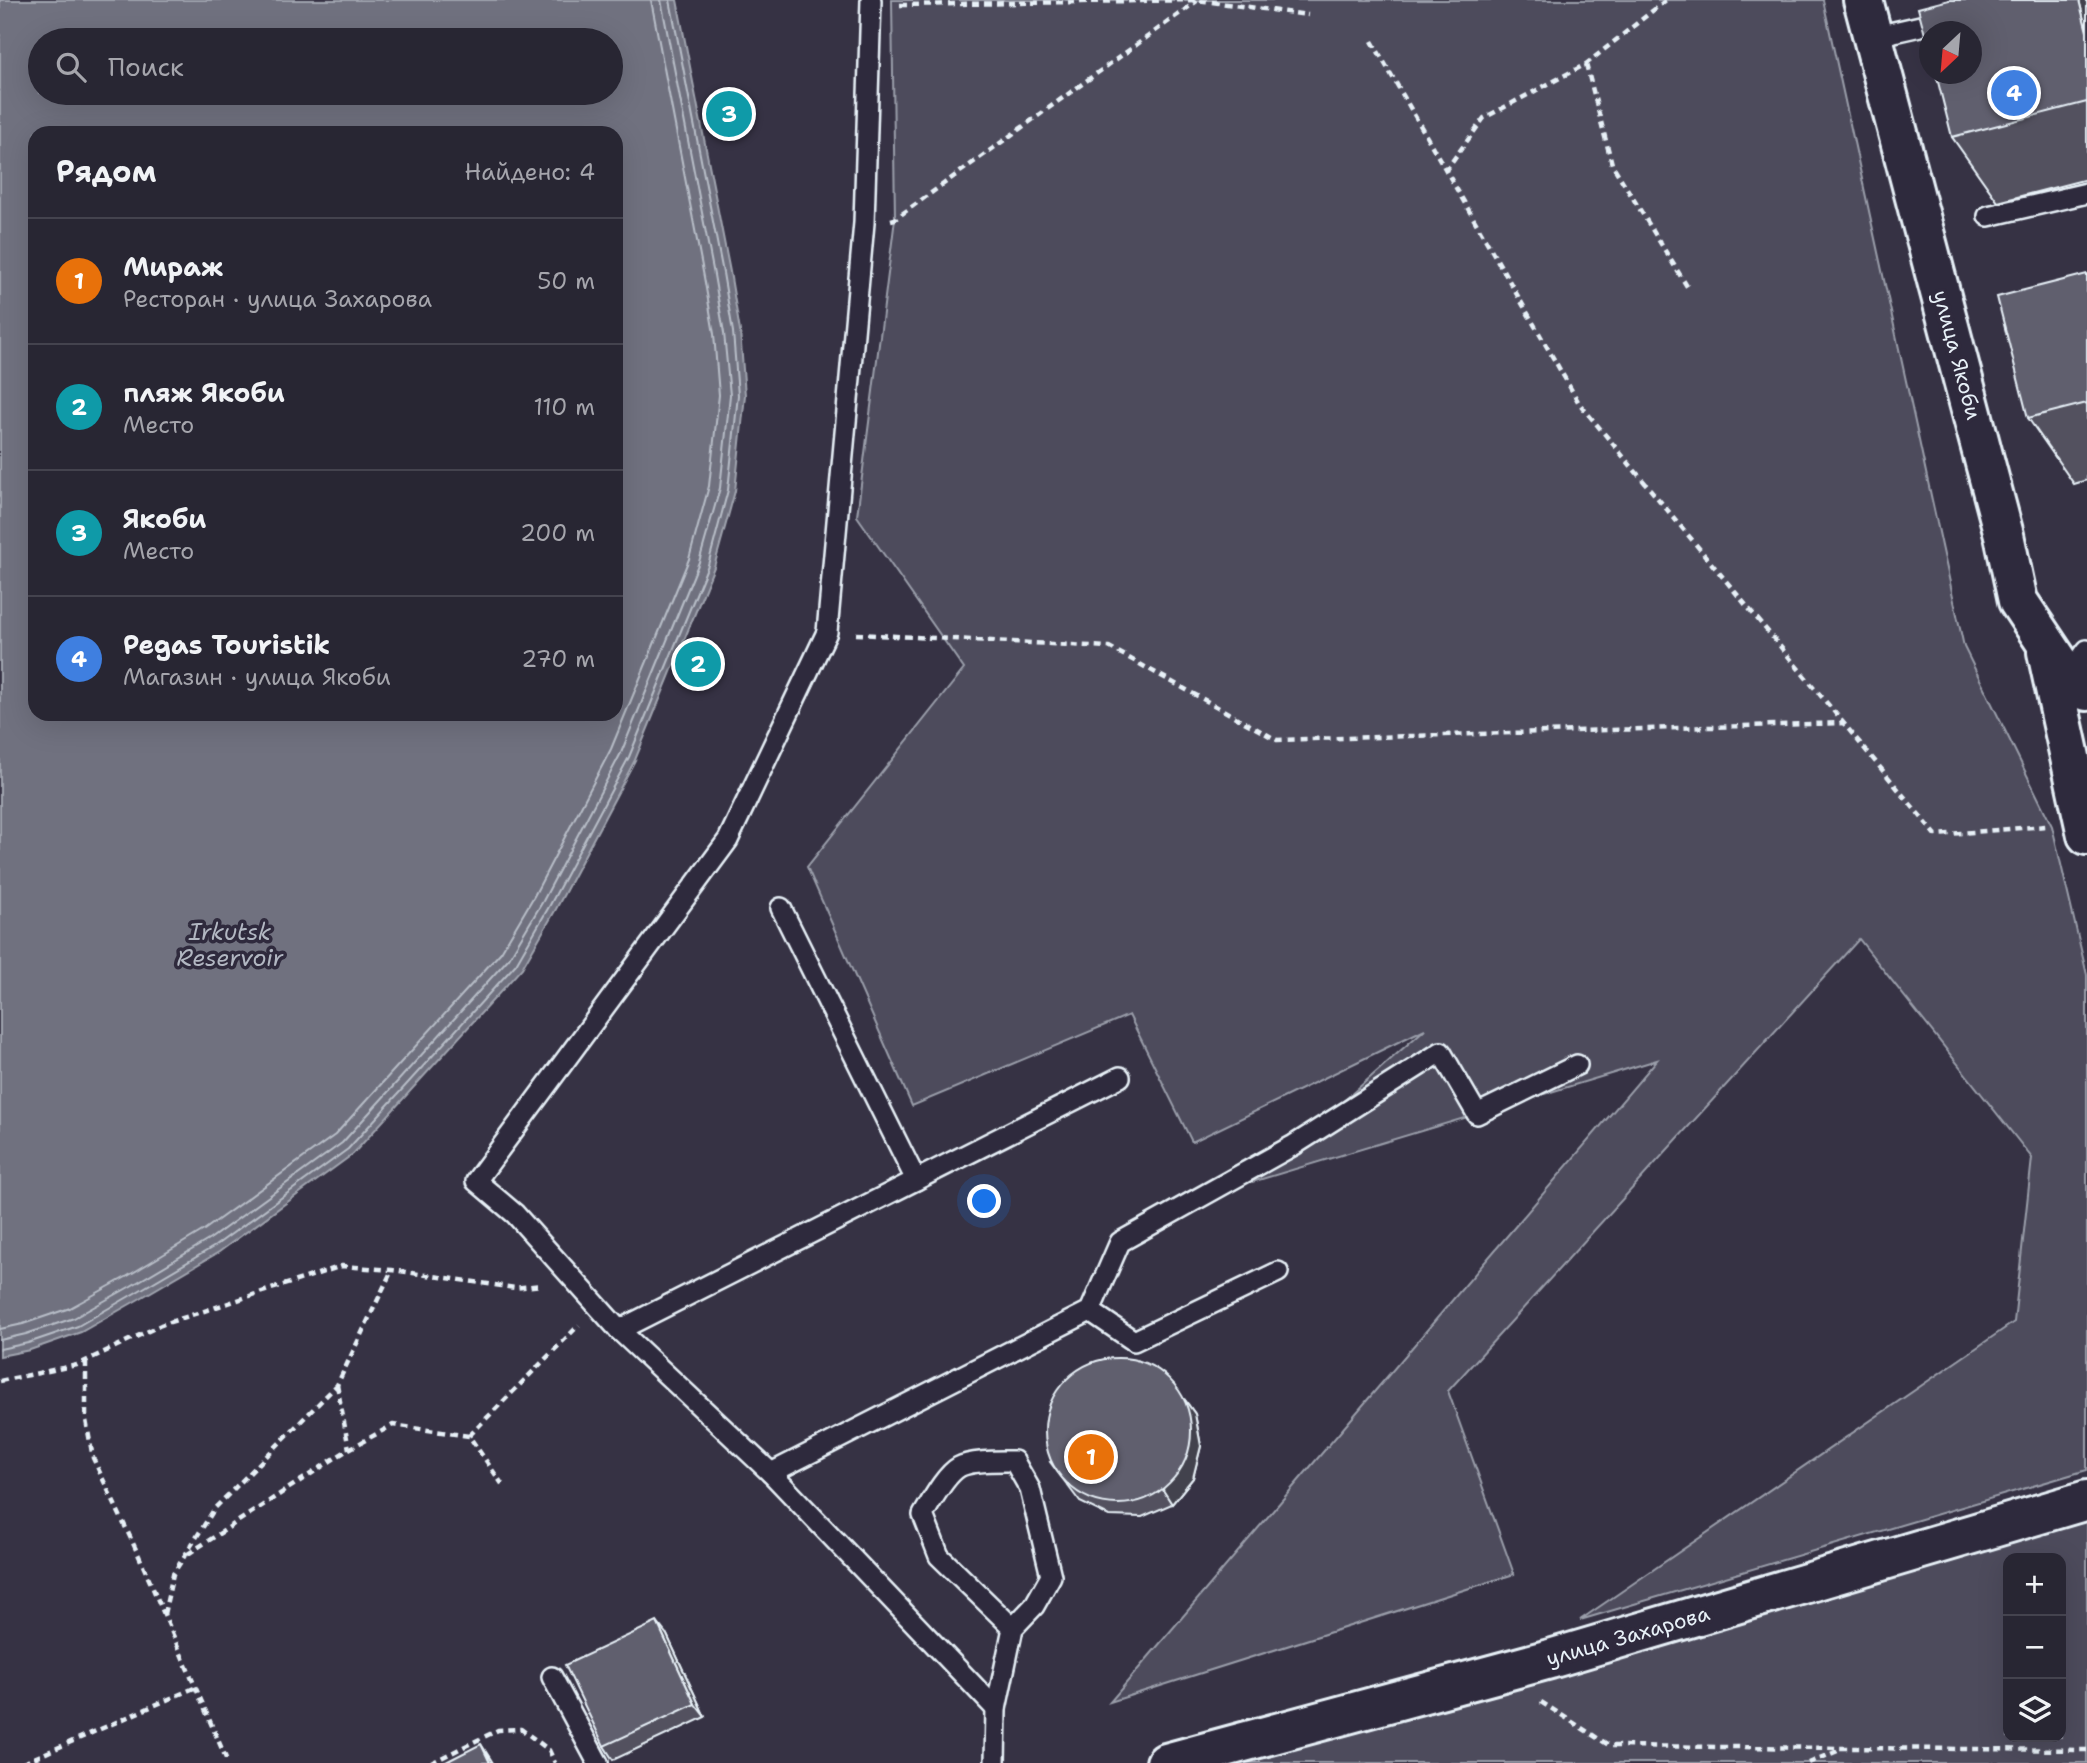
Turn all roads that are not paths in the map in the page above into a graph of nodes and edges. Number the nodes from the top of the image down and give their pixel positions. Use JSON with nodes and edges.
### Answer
{"nodes":[{"id":1,"x":1863,"y":0,"type":"edge"},
{"id":2,"x":871,"y":3,"type":"edge"},
{"id":3,"x":1963,"y":17,"type":"edge"},
{"id":4,"x":1872,"y":37,"type":"junction"},
{"id":5,"x":2087,"y":193,"type":"edge"},
{"id":6,"x":1988,"y":216,"type":"edge"},
{"id":7,"x":2045,"y":642,"type":"junction"},
{"id":8,"x":2081,"y":673,"type":"edge"},
{"id":9,"x":2070,"y":830,"type":"edge"},
{"id":10,"x":781,"y":908,"type":"dead end"},
{"id":11,"x":1577,"y":1065,"type":"dead end"},
{"id":12,"x":1120,"y":1077,"type":"dead end"},
{"id":13,"x":916,"y":1180,"type":"junction"},
{"id":14,"x":1278,"y":1272,"type":"dead end"},
{"id":15,"x":1090,"y":1311,"type":"junction"},
{"id":16,"x":619,"y":1330,"type":"junction"},
{"id":17,"x":771,"y":1473,"type":"junction"},
{"id":18,"x":2087,"y":1500,"type":"edge"},
{"id":19,"x":1013,"y":1628,"type":"junction"},
{"id":20,"x":552,"y":1677,"type":"dead end"},
{"id":21,"x":996,"y":1709,"type":"junction"},
{"id":22,"x":598,"y":1763,"type":"edge"},
{"id":23,"x":995,"y":1763,"type":"edge"},
{"id":24,"x":1166,"y":1763,"type":"edge"}],
"edges":[{"from":1,"to":4,"type":"main road","name":"улица Якоби"},
{"from":2,"to":16,"type":"lane"},
{"from":3,"to":4,"type":"lane"},
{"from":4,"to":7,"type":"main road","name":"улица Якоби"},
{"from":5,"to":6,"type":"lane"},
{"from":7,"to":8,"type":"main road","name":"улица Якоби"},
{"from":7,"to":9,"type":"main road"},
{"from":10,"to":13,"type":"lane"},
{"from":11,"to":15,"type":"lane"},
{"from":12,"to":13,"type":"lane"},
{"from":13,"to":16,"type":"lane"},
{"from":14,"to":15,"type":"lane"},
{"from":15,"to":17,"type":"lane"},
{"from":16,"to":17,"type":"lane"},
{"from":17,"to":21,"type":"lane"},
{"from":18,"to":24,"type":"main road","name":"улица Захарова"},
{"from":19,"to":19,"type":"lane"},
{"from":19,"to":21,"type":"lane"},
{"from":20,"to":22,"type":"lane"},
{"from":21,"to":23,"type":"lane"}]}
